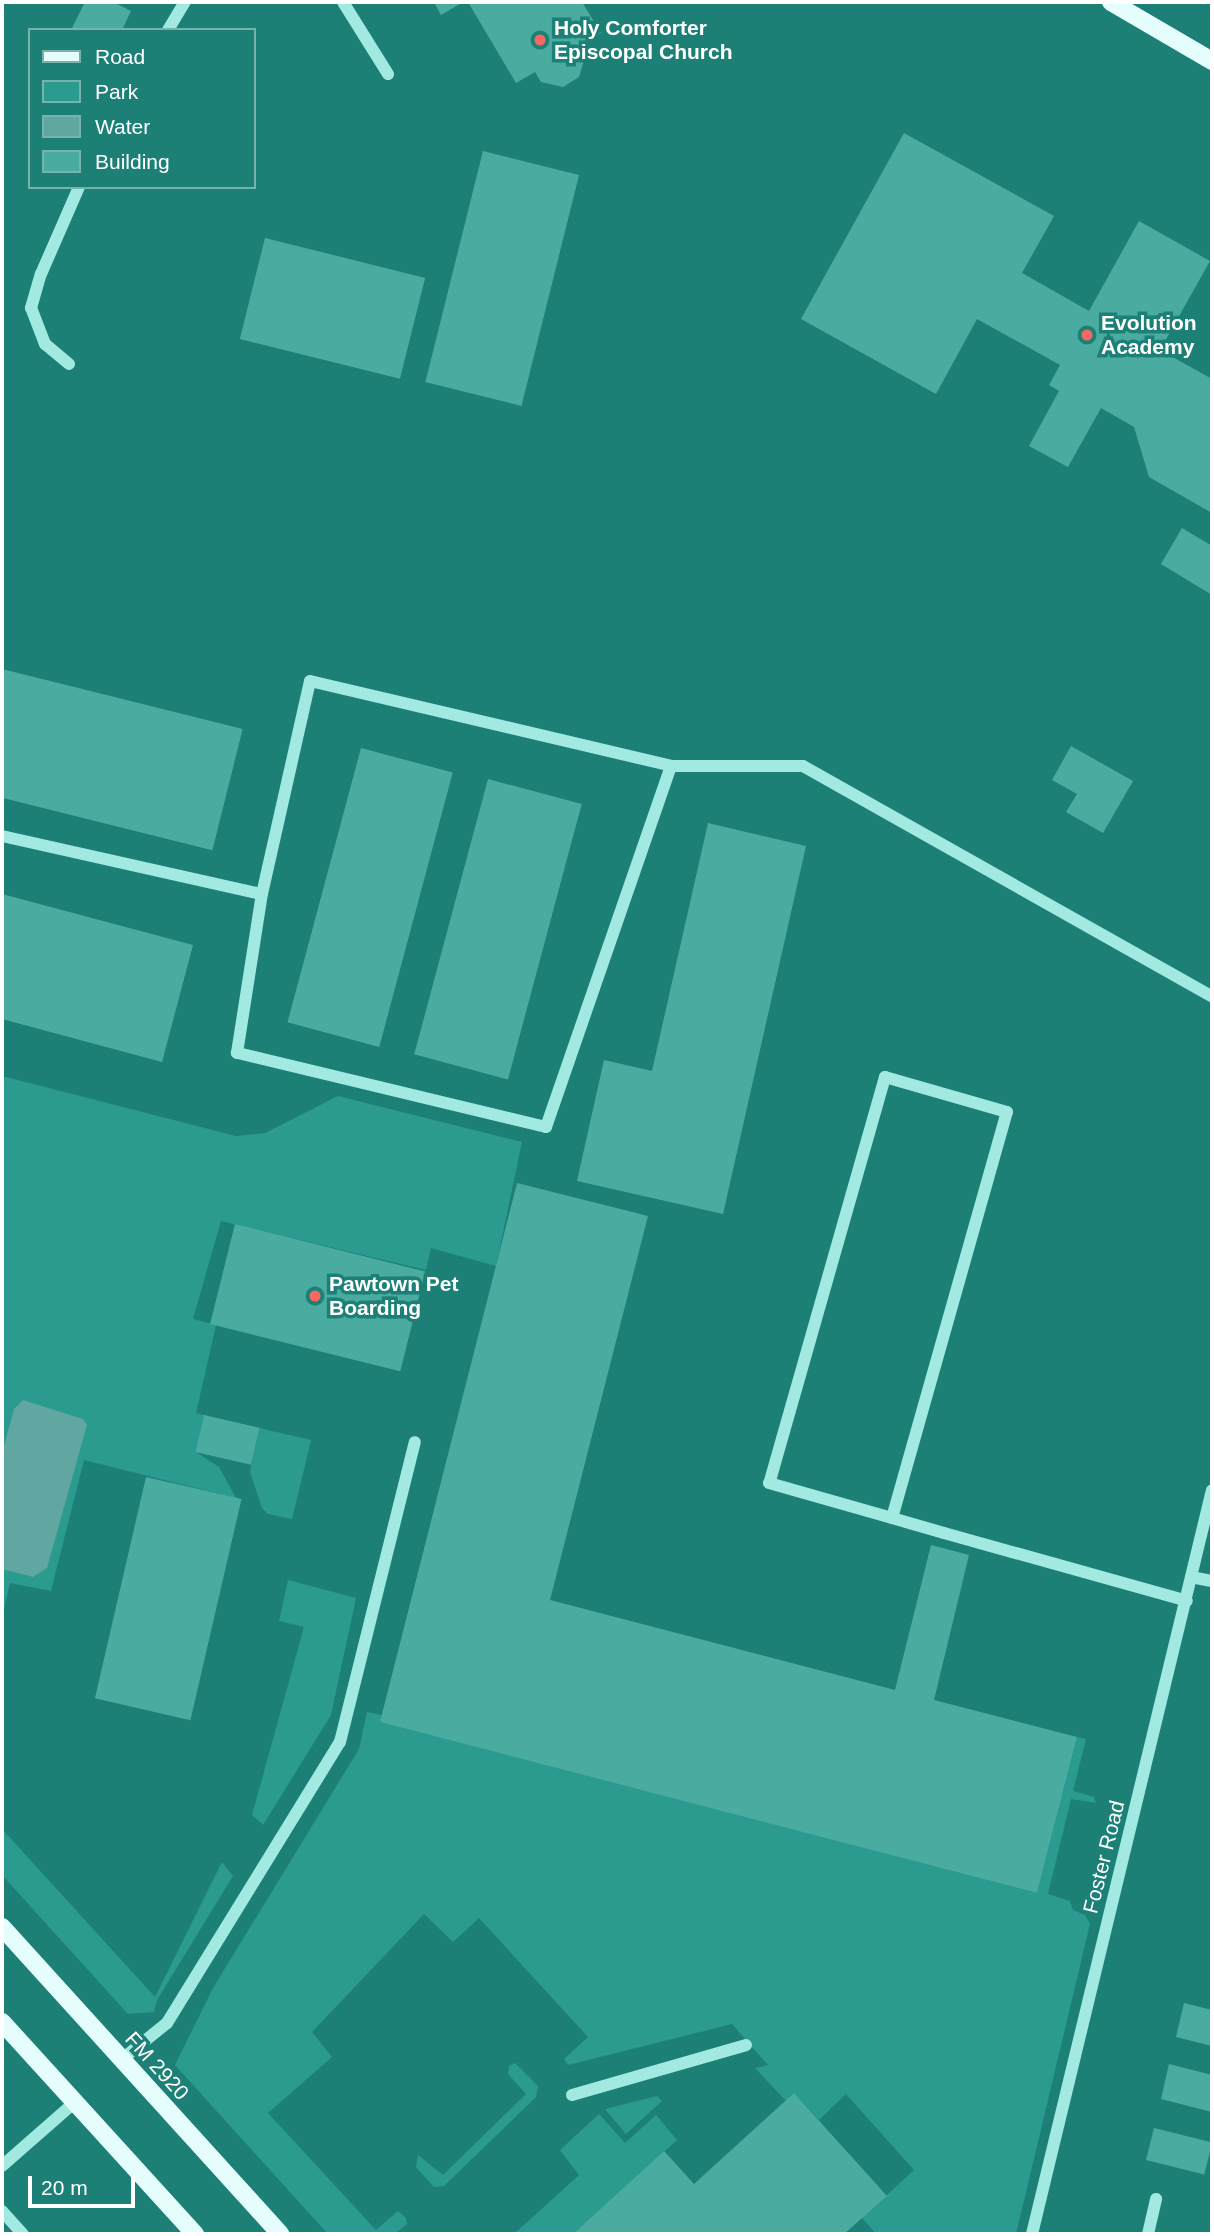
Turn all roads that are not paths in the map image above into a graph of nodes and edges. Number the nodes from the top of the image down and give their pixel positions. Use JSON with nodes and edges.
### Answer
{"nodes":[{"id":1,"x":185,"y":2,"type":"edge"},
{"id":2,"x":343,"y":2,"type":"edge"},
{"id":3,"x":1111,"y":2,"type":"edge"},
{"id":4,"x":169,"y":28,"type":"edge"},
{"id":5,"x":1212,"y":61,"type":"edge"},
{"id":6,"x":388,"y":74,"type":"dead end"},
{"id":7,"x":78,"y":189,"type":"edge"},
{"id":8,"x":69,"y":364,"type":"dead end"},
{"id":9,"x":671,"y":766,"type":"junction"},
{"id":10,"x":2,"y":836,"type":"edge"},
{"id":11,"x":262,"y":894,"type":"junction"},
{"id":12,"x":1212,"y":996,"type":"edge"},
{"id":13,"x":415,"y":1442,"type":"dead end"},
{"id":14,"x":1212,"y":1490,"type":"edge"},
{"id":15,"x":891,"y":1518,"type":"junction"},
{"id":16,"x":1191,"y":1577,"type":"junction"},
{"id":17,"x":1212,"y":1581,"type":"edge"},
{"id":18,"x":1186,"y":1601,"type":"junction"},
{"id":19,"x":2,"y":1927,"type":"edge"},
{"id":20,"x":2,"y":2022,"type":"edge"},
{"id":21,"x":746,"y":2045,"type":"dead end"},
{"id":22,"x":121,"y":2060,"type":"junction"},
{"id":23,"x":572,"y":2095,"type":"dead end"},
{"id":24,"x":75,"y":2102,"type":"junction"},
{"id":25,"x":2,"y":2166,"type":"edge"},
{"id":26,"x":1156,"y":2199,"type":"dead end"},
{"id":27,"x":2,"y":2211,"type":"edge"},
{"id":28,"x":23,"y":2234,"type":"edge"},
{"id":29,"x":195,"y":2234,"type":"edge"},
{"id":30,"x":280,"y":2234,"type":"edge"},
{"id":31,"x":1032,"y":2234,"type":"edge"},
{"id":32,"x":1149,"y":2234,"type":"edge"}],
"edges":[{"from":1,"to":4,"type":"street"},
{"from":2,"to":6,"type":"street"},
{"from":3,"to":5,"type":"main road"},
{"from":7,"to":8,"type":"street"},
{"from":9,"to":11,"type":"street"},
{"from":9,"to":11,"type":"street"},
{"from":9,"to":12,"type":"street"},
{"from":10,"to":11,"type":"street"},
{"from":13,"to":22,"type":"street"},
{"from":14,"to":16,"type":"street","name":"Foster Road"},
{"from":15,"to":15,"type":"street"},
{"from":15,"to":18,"type":"street"},
{"from":16,"to":17,"type":"street"},
{"from":16,"to":18,"type":"street","name":"Foster Road"},
{"from":18,"to":31,"type":"street","name":"Foster Road"},
{"from":19,"to":22,"type":"main road","name":"FM 2920","number":"FM 2920"},
{"from":20,"to":24,"type":"main road"},
{"from":21,"to":23,"type":"street"},
{"from":22,"to":30,"type":"main road","name":"FM 2920","number":"FM 2920"},
{"from":24,"to":25,"type":"street"},
{"from":24,"to":29,"type":"main road"},
{"from":26,"to":32,"type":"street"},
{"from":27,"to":28,"type":"street"}]}
